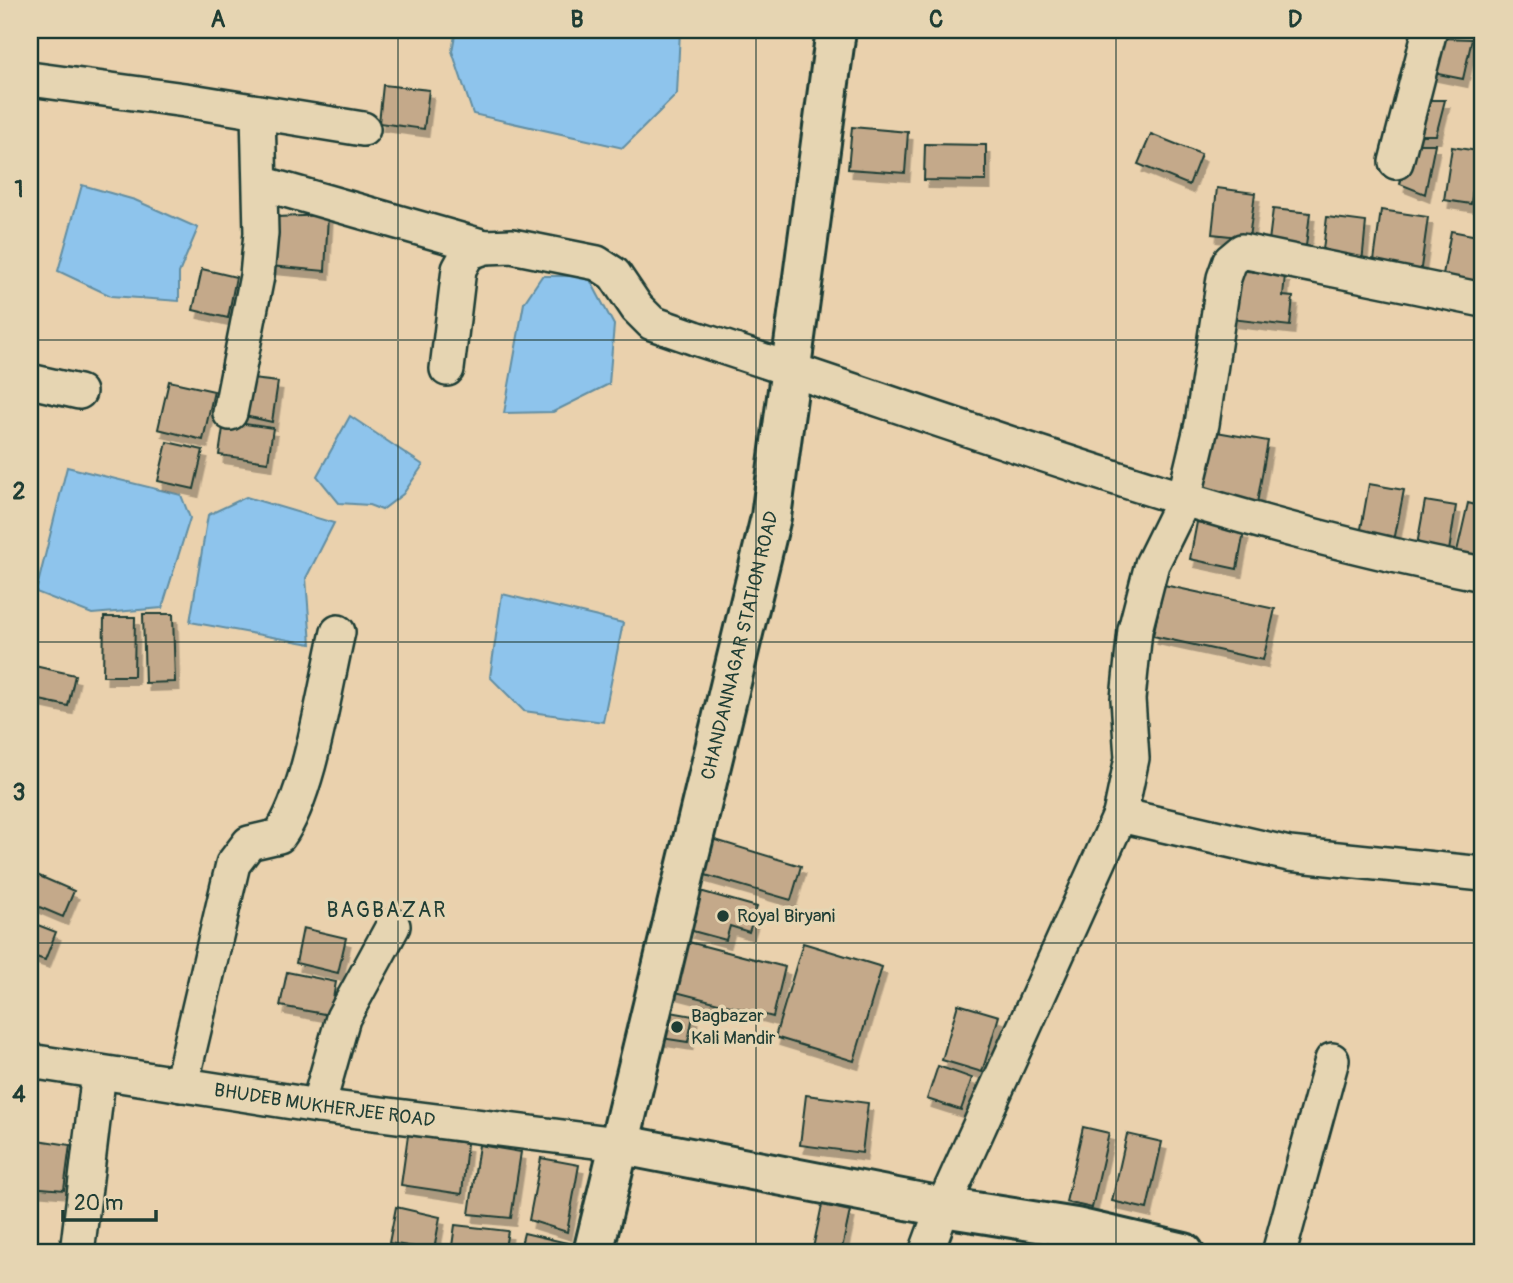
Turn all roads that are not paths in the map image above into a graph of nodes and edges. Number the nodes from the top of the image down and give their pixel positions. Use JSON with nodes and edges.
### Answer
{"nodes":[{"id":1,"x":835,"y":30,"type":"edge"},
{"id":2,"x":1430,"y":30,"type":"edge"},
{"id":3,"x":30,"y":79,"type":"edge"},
{"id":4,"x":258,"y":112,"type":"junction"},
{"id":5,"x":363,"y":129,"type":"dead end"},
{"id":6,"x":1396,"y":162,"type":"dead end"},
{"id":7,"x":261,"y":183,"type":"junction"},
{"id":8,"x":485,"y":247,"type":"junction"},
{"id":9,"x":1483,"y":300,"type":"edge"},
{"id":10,"x":447,"y":369,"type":"dead end"},
{"id":11,"x":790,"y":369,"type":"junction"},
{"id":12,"x":30,"y":381,"type":"edge"},
{"id":13,"x":79,"y":392,"type":"dead end"},
{"id":14,"x":230,"y":414,"type":"dead end"},
{"id":15,"x":1184,"y":499,"type":"junction"},
{"id":16,"x":1483,"y":574,"type":"edge"},
{"id":17,"x":338,"y":632,"type":"dead end"},
{"id":18,"x":1121,"y":815,"type":"junction"},
{"id":19,"x":1483,"y":874,"type":"edge"},
{"id":20,"x":393,"y":926,"type":"dead end"},
{"id":21,"x":1332,"y":1060,"type":"dead end"},
{"id":22,"x":30,"y":1061,"type":"edge"},
{"id":23,"x":99,"y":1072,"type":"junction"},
{"id":24,"x":181,"y":1085,"type":"junction"},
{"id":25,"x":318,"y":1105,"type":"junction"},
{"id":26,"x":618,"y":1144,"type":"junction"},
{"id":27,"x":943,"y":1207,"type":"junction"},
{"id":28,"x":77,"y":1253,"type":"edge"},
{"id":29,"x":593,"y":1253,"type":"edge"},
{"id":30,"x":926,"y":1253,"type":"edge"},
{"id":31,"x":1184,"y":1253,"type":"edge"},
{"id":32,"x":1279,"y":1253,"type":"edge"}],
"edges":[{"from":1,"to":11,"type":"main road","name":"CHANDANNAGAR STATION ROAD"},
{"from":2,"to":6,"type":"street"},
{"from":3,"to":4,"type":"street"},
{"from":4,"to":5,"type":"street"},
{"from":4,"to":7,"type":"street"},
{"from":7,"to":8,"type":"street"},
{"from":7,"to":14,"type":"street"},
{"from":8,"to":10,"type":"street"},
{"from":8,"to":11,"type":"street"},
{"from":9,"to":15,"type":"street"},
{"from":11,"to":15,"type":"street"},
{"from":11,"to":26,"type":"main road","name":"CHANDANNAGAR STATION ROAD"},
{"from":12,"to":13,"type":"street"},
{"from":15,"to":16,"type":"street"},
{"from":15,"to":18,"type":"street"},
{"from":17,"to":24,"type":"street"},
{"from":18,"to":19,"type":"street"},
{"from":18,"to":27,"type":"street"},
{"from":20,"to":25,"type":"street"},
{"from":21,"to":32,"type":"street"},
{"from":22,"to":23,"type":"street","name":"BHUDEB MUKHERJEE ROAD"},
{"from":23,"to":24,"type":"street","name":"BHUDEB MUKHERJEE ROAD"},
{"from":23,"to":28,"type":"street"},
{"from":24,"to":25,"type":"street","name":"BHUDEB MUKHERJEE ROAD"},
{"from":25,"to":26,"type":"street","name":"BHUDEB MUKHERJEE ROAD"},
{"from":26,"to":27,"type":"main road"},
{"from":26,"to":29,"type":"main road","name":"CHANDANNAGAR STATION ROAD"},
{"from":27,"to":30,"type":"street"},
{"from":27,"to":31,"type":"main road"}]}
